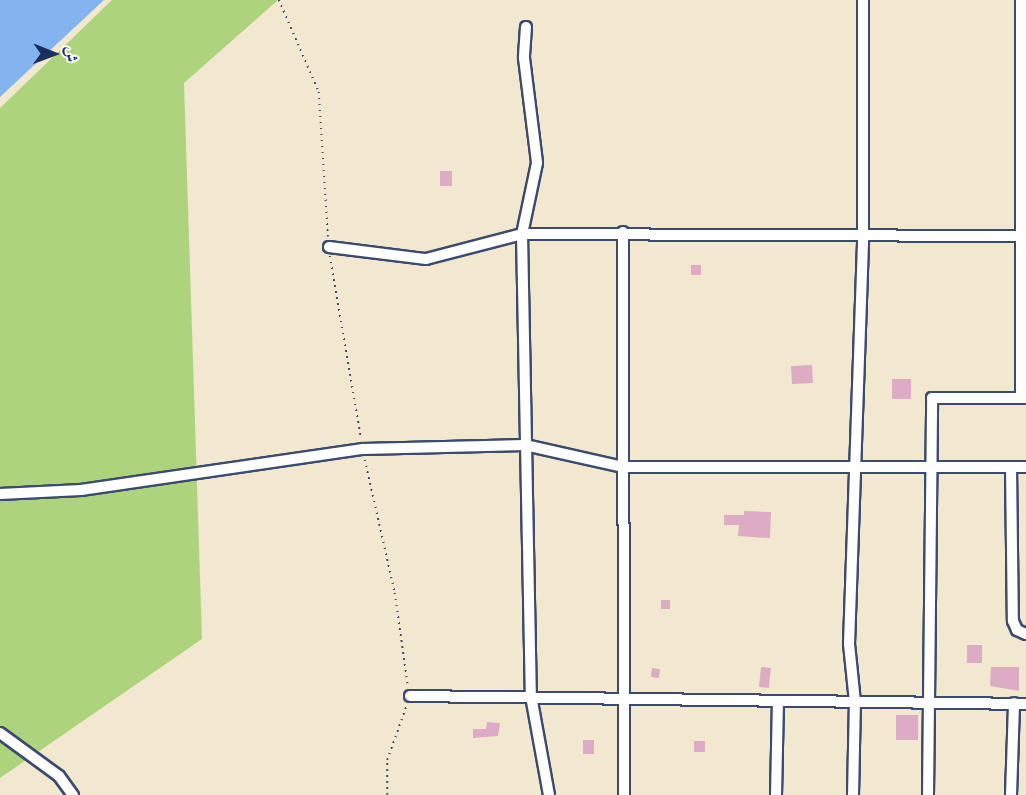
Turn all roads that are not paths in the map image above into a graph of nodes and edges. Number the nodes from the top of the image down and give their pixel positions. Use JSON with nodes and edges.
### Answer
{"nodes":[{"id":1,"x":863,"y":0,"type":"edge"},
{"id":2,"x":1021,"y":0,"type":"edge"},
{"id":3,"x":526,"y":27,"type":"dead end"},
{"id":4,"x":623,"y":232,"type":"junction"},
{"id":5,"x":522,"y":234,"type":"junction"},
{"id":6,"x":863,"y":236,"type":"junction"},
{"id":7,"x":1022,"y":236,"type":"edge"},
{"id":8,"x":329,"y":247,"type":"road end"},
{"id":9,"x":1023,"y":398,"type":"edge"},
{"id":10,"x":525,"y":445,"type":"junction"},
{"id":11,"x":932,"y":465,"type":"junction"},
{"id":12,"x":623,"y":466,"type":"junction"},
{"id":13,"x":857,"y":466,"type":"junction"},
{"id":14,"x":1011,"y":467,"type":"junction"},
{"id":15,"x":1026,"y":467,"type":"edge"},
{"id":16,"x":0,"y":494,"type":"edge"},
{"id":17,"x":1026,"y":634,"type":"edge"},
{"id":18,"x":410,"y":696,"type":"road end"},
{"id":19,"x":531,"y":696,"type":"junction"},
{"id":20,"x":624,"y":699,"type":"junction"},
{"id":21,"x":778,"y":701,"type":"junction"},
{"id":22,"x":855,"y":702,"type":"junction"},
{"id":23,"x":929,"y":703,"type":"junction"},
{"id":24,"x":1014,"y":704,"type":"junction"},
{"id":25,"x":1026,"y":704,"type":"edge"},
{"id":26,"x":0,"y":733,"type":"edge"},
{"id":27,"x":73,"y":795,"type":"edge"},
{"id":28,"x":549,"y":795,"type":"edge"},
{"id":29,"x":624,"y":795,"type":"edge"},
{"id":30,"x":776,"y":795,"type":"edge"},
{"id":31,"x":853,"y":795,"type":"edge"},
{"id":32,"x":928,"y":795,"type":"edge"},
{"id":33,"x":1011,"y":795,"type":"edge"}],
"edges":[{"from":1,"to":6,"type":"street"},
{"from":2,"to":7,"type":"street"},
{"from":3,"to":5,"type":"street"},
{"from":4,"to":5,"type":"street"},
{"from":4,"to":6,"type":"street"},
{"from":4,"to":12,"type":"street"},
{"from":5,"to":8,"type":"street"},
{"from":5,"to":10,"type":"street"},
{"from":6,"to":7,"type":"street"},
{"from":6,"to":13,"type":"street"},
{"from":7,"to":9,"type":"street"},
{"from":9,"to":11,"type":"street"},
{"from":10,"to":12,"type":"street"},
{"from":10,"to":16,"type":"street"},
{"from":10,"to":19,"type":"street"},
{"from":11,"to":13,"type":"street"},
{"from":11,"to":14,"type":"street"},
{"from":11,"to":23,"type":"street"},
{"from":12,"to":13,"type":"street"},
{"from":12,"to":20,"type":"street"},
{"from":13,"to":22,"type":"street"},
{"from":14,"to":15,"type":"street"},
{"from":14,"to":17,"type":"street"},
{"from":18,"to":19,"type":"street"},
{"from":19,"to":20,"type":"street"},
{"from":19,"to":28,"type":"street"},
{"from":20,"to":21,"type":"street"},
{"from":20,"to":29,"type":"street"},
{"from":21,"to":22,"type":"street"},
{"from":21,"to":30,"type":"street"},
{"from":22,"to":23,"type":"street"},
{"from":22,"to":31,"type":"street"},
{"from":23,"to":24,"type":"street"},
{"from":23,"to":32,"type":"street"},
{"from":24,"to":25,"type":"street"},
{"from":24,"to":33,"type":"street"},
{"from":26,"to":27,"type":"street"}]}
